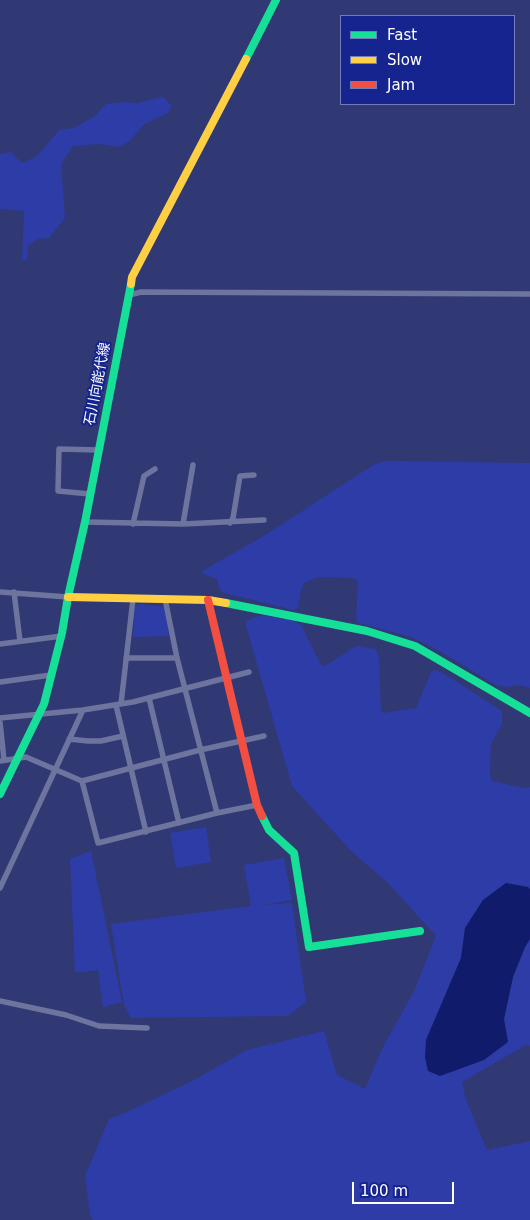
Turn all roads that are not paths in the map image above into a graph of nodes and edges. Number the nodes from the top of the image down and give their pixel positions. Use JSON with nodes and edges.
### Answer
{"nodes":[{"id":1,"x":276,"y":0,"type":"edge"},
{"id":2,"x":530,"y":294,"type":"edge"},
{"id":3,"x":129,"y":295,"type":"junction"},
{"id":4,"x":98,"y":450,"type":"junction"},
{"id":5,"x":193,"y":465,"type":"dead end"},
{"id":6,"x":155,"y":469,"type":"dead end"},
{"id":7,"x":254,"y":474,"type":"dead end"},
{"id":8,"x":90,"y":494,"type":"junction"},
{"id":9,"x":264,"y":520,"type":"dead end"},
{"id":10,"x":85,"y":522,"type":"junction"},
{"id":11,"x":230,"y":523,"type":"junction"},
{"id":12,"x":133,"y":524,"type":"junction"},
{"id":13,"x":182,"y":524,"type":"junction"},
{"id":14,"x":0,"y":592,"type":"edge"},
{"id":15,"x":14,"y":592,"type":"junction"},
{"id":16,"x":68,"y":597,"type":"junction"},
{"id":17,"x":133,"y":599,"type":"junction"},
{"id":18,"x":165,"y":599,"type":"junction"},
{"id":19,"x":208,"y":600,"type":"junction"},
{"id":20,"x":62,"y":636,"type":"junction"},
{"id":21,"x":20,"y":641,"type":"junction"},
{"id":22,"x":0,"y":644,"type":"edge"},
{"id":23,"x":126,"y":658,"type":"junction"},
{"id":24,"x":178,"y":658,"type":"junction"},
{"id":25,"x":249,"y":672,"type":"dead end"},
{"id":26,"x":51,"y":675,"type":"junction"},
{"id":27,"x":227,"y":678,"type":"junction"},
{"id":28,"x":0,"y":682,"type":"edge"},
{"id":29,"x":185,"y":688,"type":"junction"},
{"id":30,"x":149,"y":698,"type":"junction"},
{"id":31,"x":118,"y":704,"type":"junction"},
{"id":32,"x":83,"y":710,"type":"junction"},
{"id":33,"x":40,"y":713,"type":"junction"},
{"id":34,"x":530,"y":714,"type":"edge"},
{"id":35,"x":0,"y":718,"type":"edge"},
{"id":36,"x":0,"y":722,"type":"edge"},
{"id":37,"x":123,"y":736,"type":"junction"},
{"id":38,"x":264,"y":736,"type":"dead end"},
{"id":39,"x":69,"y":739,"type":"junction"},
{"id":40,"x":242,"y":741,"type":"junction"},
{"id":41,"x":200,"y":750,"type":"junction"},
{"id":42,"x":17,"y":760,"type":"junction"},
{"id":43,"x":164,"y":760,"type":"junction"},
{"id":44,"x":2,"y":761,"type":"edge"},
{"id":45,"x":131,"y":768,"type":"junction"},
{"id":46,"x":54,"y":770,"type":"junction"},
{"id":47,"x":82,"y":780,"type":"junction"},
{"id":48,"x":0,"y":794,"type":"edge"},
{"id":49,"x":257,"y":805,"type":"junction"},
{"id":50,"x":217,"y":813,"type":"junction"},
{"id":51,"x":179,"y":824,"type":"junction"},
{"id":52,"x":146,"y":832,"type":"junction"},
{"id":53,"x":2,"y":877,"type":"edge"},
{"id":54,"x":0,"y":888,"type":"edge"},
{"id":55,"x":420,"y":931,"type":"dead end"},
{"id":56,"x":0,"y":1001,"type":"edge"},
{"id":57,"x":147,"y":1028,"type":"dead end"}],
"edges":[{"from":1,"to":3,"type":"street","name":"石川向能代線"},
{"from":2,"to":3,"type":"street"},
{"from":3,"to":4,"type":"street","name":"石川向能代線"},
{"from":4,"to":8,"type":"street","name":"石川向能代線"},
{"from":4,"to":8,"type":"street"},
{"from":5,"to":13,"type":"street"},
{"from":6,"to":12,"type":"street"},
{"from":7,"to":11,"type":"street"},
{"from":8,"to":10,"type":"street","name":"石川向能代線"},
{"from":9,"to":11,"type":"street"},
{"from":10,"to":12,"type":"street"},
{"from":10,"to":16,"type":"street","name":"石川向能代線"},
{"from":11,"to":13,"type":"street"},
{"from":12,"to":13,"type":"street"},
{"from":14,"to":15,"type":"street"},
{"from":15,"to":16,"type":"street"},
{"from":15,"to":21,"type":"street"},
{"from":16,"to":17,"type":"street"},
{"from":16,"to":20,"type":"street","name":"石川向能代線"},
{"from":17,"to":18,"type":"street"},
{"from":17,"to":23,"type":"street"},
{"from":18,"to":19,"type":"street"},
{"from":18,"to":24,"type":"street"},
{"from":19,"to":27,"type":"street"},
{"from":19,"to":34,"type":"street"},
{"from":20,"to":21,"type":"street"},
{"from":20,"to":26,"type":"street","name":"石川向能代線"},
{"from":21,"to":22,"type":"street"},
{"from":23,"to":24,"type":"street"},
{"from":23,"to":31,"type":"street"},
{"from":24,"to":29,"type":"street"},
{"from":25,"to":27,"type":"street"},
{"from":26,"to":28,"type":"street"},
{"from":26,"to":33,"type":"street","name":"石川向能代線"},
{"from":27,"to":29,"type":"street"},
{"from":27,"to":40,"type":"street"},
{"from":29,"to":30,"type":"street"},
{"from":29,"to":41,"type":"street"},
{"from":30,"to":31,"type":"street"},
{"from":30,"to":43,"type":"street"},
{"from":31,"to":32,"type":"street"},
{"from":31,"to":37,"type":"street"},
{"from":32,"to":33,"type":"street"},
{"from":32,"to":39,"type":"street"},
{"from":33,"to":35,"type":"street"},
{"from":33,"to":42,"type":"street","name":"石川向能代線"},
{"from":36,"to":44,"type":"street"},
{"from":37,"to":39,"type":"street"},
{"from":37,"to":45,"type":"street"},
{"from":38,"to":40,"type":"street"},
{"from":39,"to":46,"type":"street"},
{"from":40,"to":41,"type":"street"},
{"from":40,"to":49,"type":"street"},
{"from":41,"to":43,"type":"street"},
{"from":41,"to":50,"type":"street"},
{"from":42,"to":44,"type":"street"},
{"from":42,"to":46,"type":"street"},
{"from":42,"to":48,"type":"street","name":"石川向能代線"},
{"from":43,"to":45,"type":"street"},
{"from":43,"to":51,"type":"street"},
{"from":45,"to":47,"type":"street"},
{"from":45,"to":52,"type":"street"},
{"from":46,"to":47,"type":"street"},
{"from":46,"to":53,"type":"street"},
{"from":47,"to":52,"type":"street"},
{"from":49,"to":50,"type":"street"},
{"from":49,"to":55,"type":"street"},
{"from":50,"to":51,"type":"street"},
{"from":51,"to":52,"type":"street"},
{"from":53,"to":54,"type":"street"},
{"from":56,"to":57,"type":"street"}]}
